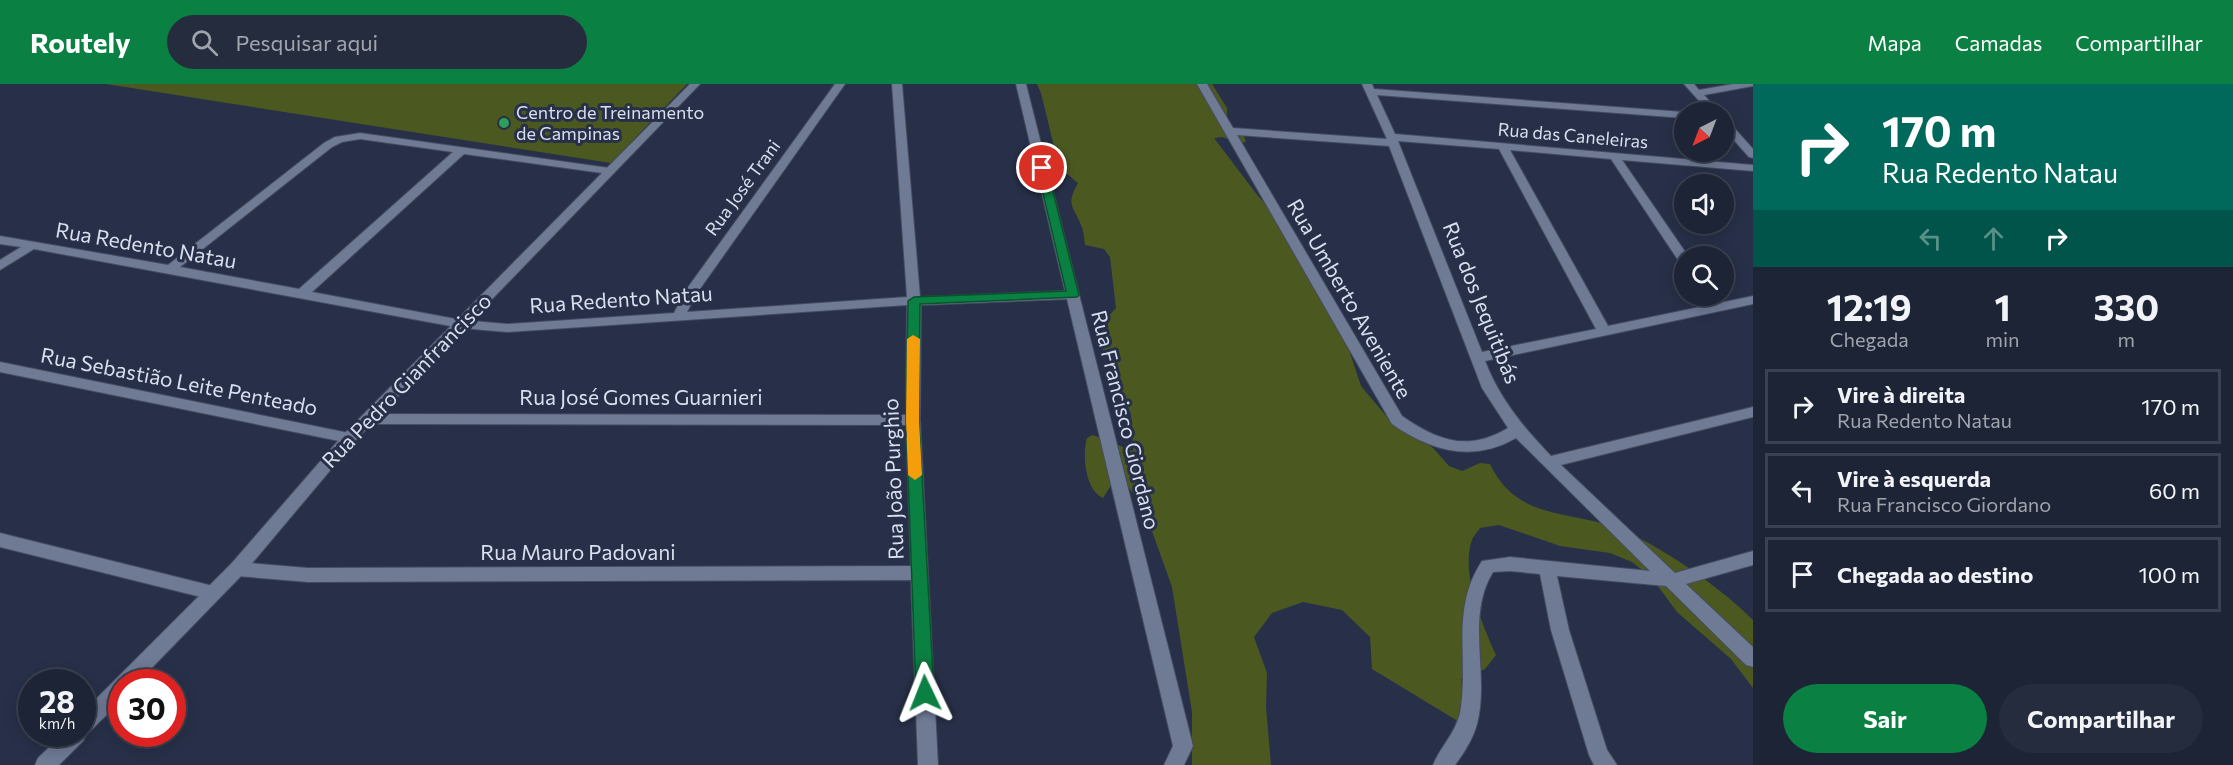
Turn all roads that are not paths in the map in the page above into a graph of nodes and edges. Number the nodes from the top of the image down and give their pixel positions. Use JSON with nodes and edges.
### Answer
{"nodes":[{"id":1,"x":695,"y":84,"type":"edge"},
{"id":2,"x":840,"y":84,"type":"edge"},
{"id":3,"x":897,"y":84,"type":"edge"},
{"id":4,"x":1021,"y":84,"type":"edge"},
{"id":5,"x":1202,"y":84,"type":"edge"},
{"id":6,"x":1689,"y":84,"type":"edge"},
{"id":7,"x":1750,"y":84,"type":"edge"},
{"id":8,"x":1368,"y":88,"type":"edge"},
{"id":9,"x":1697,"y":93,"type":"junction"},
{"id":10,"x":1705,"y":102,"type":"edge"},
{"id":11,"x":1674,"y":114,"type":"edge"},
{"id":12,"x":1228,"y":131,"type":"junction"},
{"id":13,"x":1734,"y":132,"type":"edge"},
{"id":14,"x":1392,"y":140,"type":"junction"},
{"id":15,"x":1748,"y":144,"type":"edge"},
{"id":16,"x":1503,"y":147,"type":"junction"},
{"id":17,"x":461,"y":152,"type":"junction"},
{"id":18,"x":1753,"y":155,"type":"edge"},
{"id":19,"x":1614,"y":156,"type":"junction"},
{"id":20,"x":1753,"y":168,"type":"edge"},
{"id":21,"x":609,"y":171,"type":"junction"},
{"id":22,"x":0,"y":240,"type":"edge"},
{"id":23,"x":31,"y":246,"type":"junction"},
{"id":24,"x":1675,"y":246,"type":"edge"},
{"id":25,"x":0,"y":266,"type":"edge"},
{"id":26,"x":170,"y":269,"type":"junction"},
{"id":27,"x":301,"y":295,"type":"junction"},
{"id":28,"x":1073,"y":295,"type":"junction"},
{"id":29,"x":1753,"y":300,"type":"edge"},
{"id":30,"x":914,"y":301,"type":"junction"},
{"id":31,"x":1717,"y":308,"type":"joint"},
{"id":32,"x":679,"y":315,"type":"junction"},
{"id":33,"x":461,"y":324,"type":"junction"},
{"id":34,"x":1604,"y":331,"type":"junction"},
{"id":35,"x":1476,"y":358,"type":"junction"},
{"id":36,"x":0,"y":367,"type":"edge"},
{"id":37,"x":1753,"y":412,"type":"edge"},
{"id":38,"x":369,"y":419,"type":"junction"},
{"id":39,"x":913,"y":420,"type":"junction"},
{"id":40,"x":1517,"y":430,"type":"junction"},
{"id":41,"x":349,"y":438,"type":"junction"},
{"id":42,"x":1548,"y":462,"type":"junction"},
{"id":43,"x":0,"y":540,"type":"edge"},
{"id":44,"x":1753,"y":558,"type":"edge"},
{"id":45,"x":1547,"y":568,"type":"junction"},
{"id":46,"x":237,"y":569,"type":"junction"},
{"id":47,"x":920,"y":573,"type":"junction"},
{"id":48,"x":1674,"y":580,"type":"junction"},
{"id":49,"x":213,"y":593,"type":"junction"},
{"id":50,"x":1753,"y":659,"type":"edge"},
{"id":51,"x":139,"y":669,"type":"edge"},
{"id":52,"x":108,"y":701,"type":"edge"},
{"id":53,"x":96,"y":713,"type":"edge"},
{"id":54,"x":63,"y":747,"type":"edge"},
{"id":55,"x":45,"y":765,"type":"edge"},
{"id":56,"x":928,"y":765,"type":"edge"},
{"id":57,"x":1174,"y":765,"type":"edge"},
{"id":58,"x":1443,"y":765,"type":"edge"},
{"id":59,"x":1607,"y":765,"type":"edge"}],
"edges":[{"from":1,"to":21,"type":"street","name":"Rua Pedro Gianfrancisco"},
{"from":2,"to":32,"type":"street","name":"Rua José Trani"},
{"from":3,"to":30,"type":"street","name":"Rua João Purghio"},
{"from":4,"to":28,"type":"street","name":"Rua Francisco Giordano"},
{"from":5,"to":12,"type":"street","name":"Rua Umberto Aveniente"},
{"from":6,"to":9,"type":"street"},
{"from":7,"to":9,"type":"street"},
{"from":8,"to":11,"type":"street"},
{"from":8,"to":14,"type":"street","name":"Rua dos Jequitibás"},
{"from":9,"to":10,"type":"street"},
{"from":12,"to":14,"type":"street","name":"Rua das Caneleiras"},
{"from":12,"to":40,"type":"street","name":"Rua Umberto Aveniente"},
{"from":13,"to":15,"type":"street"},
{"from":14,"to":16,"type":"street","name":"Rua das Caneleiras"},
{"from":14,"to":35,"type":"street","name":"Rua dos Jequitibás"},
{"from":15,"to":18,"type":"street"},
{"from":16,"to":19,"type":"street","name":"Rua das Caneleiras"},
{"from":16,"to":34,"type":"street"},
{"from":17,"to":21,"type":"street"},
{"from":17,"to":26,"type":"street"},
{"from":17,"to":27,"type":"street"},
{"from":19,"to":20,"type":"street","name":"Rua das Caneleiras"},
{"from":19,"to":24,"type":"street"},
{"from":21,"to":33,"type":"street","name":"Rua Pedro Gianfrancisco"},
{"from":22,"to":23,"type":"street","name":"Rua Redento Natau"},
{"from":23,"to":25,"type":"street"},
{"from":23,"to":26,"type":"street","name":"Rua Redento Natau"},
{"from":26,"to":27,"type":"street","name":"Rua Redento Natau"},
{"from":27,"to":33,"type":"street","name":"Rua Redento Natau"},
{"from":28,"to":30,"type":"street","name":"Rua Redento Natau"},
{"from":28,"to":57,"type":"street","name":"Rua Francisco Giordano"},
{"from":29,"to":31,"type":"street"},
{"from":30,"to":32,"type":"street","name":"Rua Redento Natau"},
{"from":30,"to":39,"type":"street","name":"Rua João Purghio"},
{"from":31,"to":34,"type":"street"},
{"from":32,"to":33,"type":"street","name":"Rua Redento Natau"},
{"from":33,"to":38,"type":"street","name":"Rua Pedro Gianfrancisco"},
{"from":34,"to":35,"type":"street"},
{"from":35,"to":40,"type":"street","name":"Rua dos Jequitibás"},
{"from":36,"to":41,"type":"street","name":"Rua Sebastião Leite Penteado"},
{"from":37,"to":42,"type":"street"},
{"from":38,"to":39,"type":"street","name":"Rua José Gomes Guarnieri"},
{"from":38,"to":41,"type":"street","name":"Rua Pedro Gianfrancisco"},
{"from":39,"to":47,"type":"street","name":"Rua João Purghio"},
{"from":40,"to":42,"type":"street","name":"Rua dos Jequitibás"},
{"from":41,"to":46,"type":"street","name":"Rua Pedro Gianfrancisco"},
{"from":42,"to":48,"type":"street","name":"Rua dos Jequitibás"},
{"from":43,"to":49,"type":"street"},
{"from":44,"to":48,"type":"street"},
{"from":45,"to":48,"type":"street"},
{"from":45,"to":58,"type":"street"},
{"from":45,"to":59,"type":"street"},
{"from":46,"to":47,"type":"street","name":"Rua Mauro Padovani"},
{"from":46,"to":49,"type":"street","name":"Rua Pedro Gianfrancisco"},
{"from":47,"to":56,"type":"street","name":"Rua João Purghio"},
{"from":48,"to":50,"type":"street","name":"Rua dos Jequitibás"},
{"from":49,"to":51,"type":"street","name":"Rua Pedro Gianfrancisco"},
{"from":52,"to":53,"type":"street"},
{"from":54,"to":55,"type":"street"}]}
